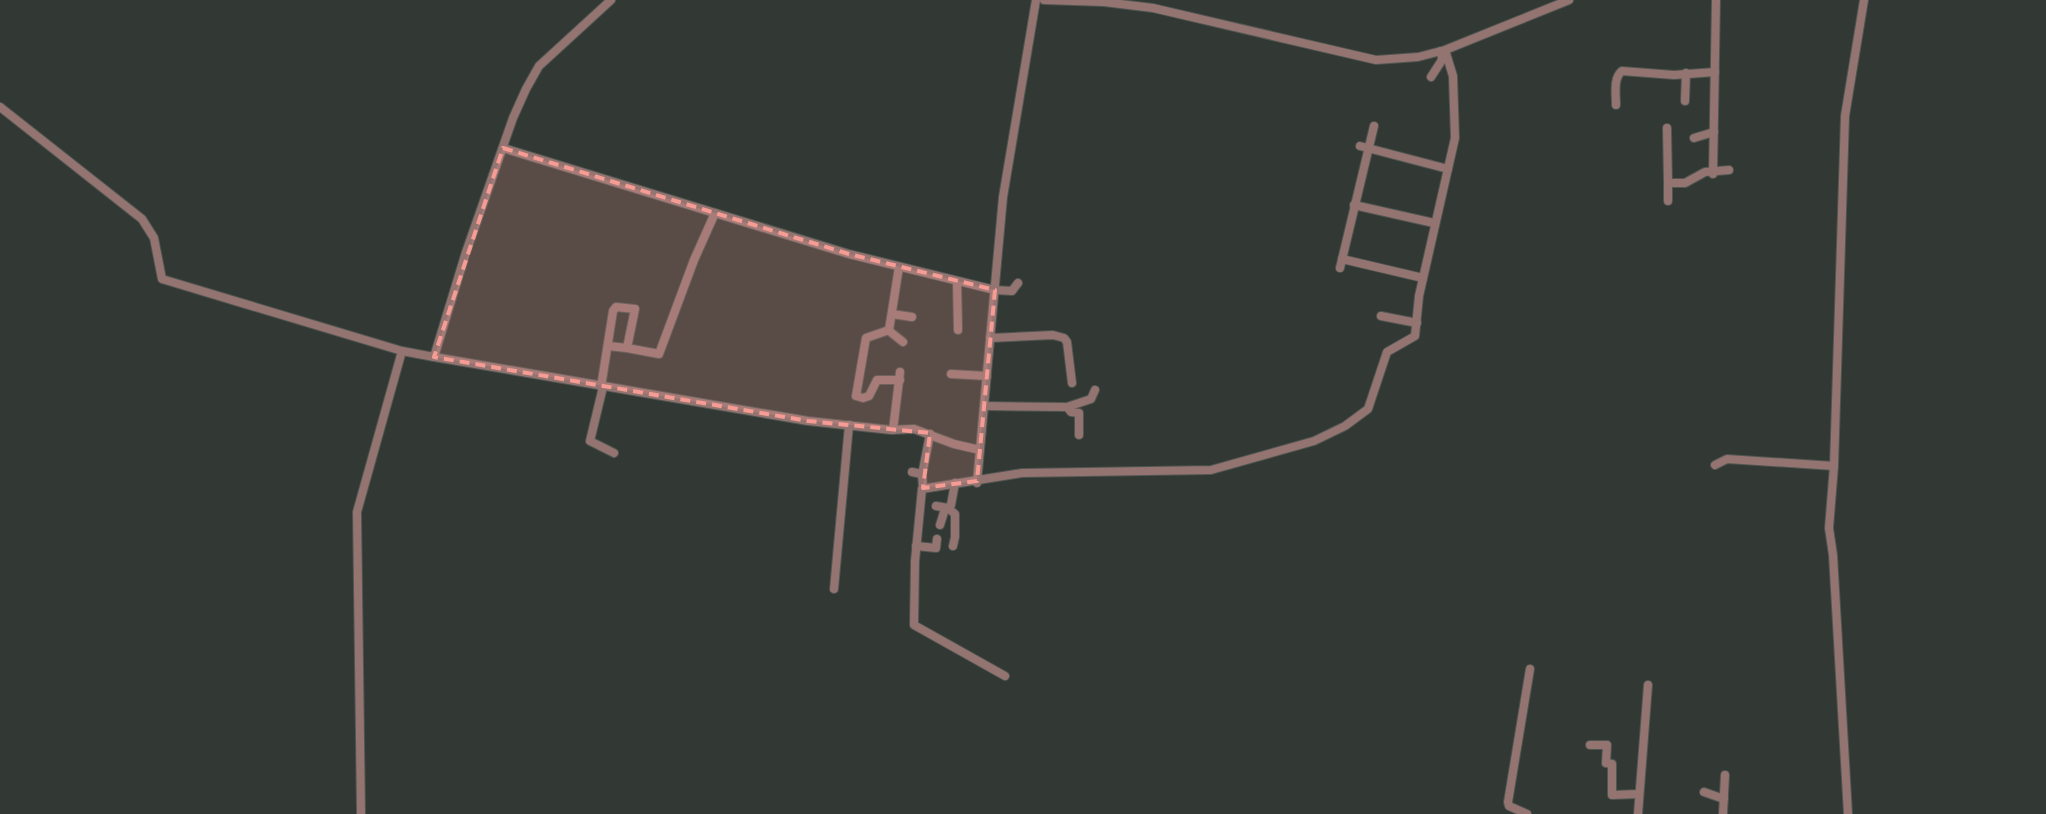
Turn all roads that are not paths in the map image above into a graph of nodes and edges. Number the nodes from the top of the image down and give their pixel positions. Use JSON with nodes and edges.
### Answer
{"nodes":[{"id":1,"x":611,"y":0,"type":"edge"},
{"id":2,"x":1036,"y":0,"type":"edge"},
{"id":3,"x":1044,"y":0,"type":"edge"},
{"id":4,"x":1568,"y":0,"type":"edge"},
{"id":5,"x":1716,"y":0,"type":"edge"},
{"id":6,"x":1864,"y":0,"type":"edge"},
{"id":7,"x":1559,"y":2,"type":"edge"},
{"id":8,"x":1443,"y":51,"type":"junction"},
{"id":9,"x":1715,"y":72,"type":"junction"},
{"id":10,"x":1686,"y":73,"type":"junction"},
{"id":11,"x":1431,"y":77,"type":"dead end"},
{"id":12,"x":1685,"y":101,"type":"dead end"},
{"id":13,"x":1616,"y":105,"type":"dead end"},
{"id":14,"x":0,"y":107,"type":"edge"},
{"id":15,"x":1374,"y":126,"type":"dead end"},
{"id":16,"x":1667,"y":128,"type":"dead end"},
{"id":17,"x":1714,"y":132,"type":"junction"},
{"id":18,"x":1694,"y":138,"type":"dead end"},
{"id":19,"x":1360,"y":146,"type":"dead end"},
{"id":20,"x":503,"y":148,"type":"junction"},
{"id":21,"x":1368,"y":149,"type":"junction"},
{"id":22,"x":1448,"y":169,"type":"junction"},
{"id":23,"x":1729,"y":170,"type":"dead end"},
{"id":24,"x":1713,"y":172,"type":"junction"},
{"id":25,"x":1668,"y":183,"type":"junction"},
{"id":26,"x":1668,"y":201,"type":"dead end"},
{"id":27,"x":1354,"y":206,"type":"junction"},
{"id":28,"x":715,"y":213,"type":"junction"},
{"id":29,"x":1434,"y":224,"type":"junction"},
{"id":30,"x":1342,"y":259,"type":"junction"},
{"id":31,"x":899,"y":267,"type":"junction"},
{"id":32,"x":1340,"y":268,"type":"dead end"},
{"id":33,"x":1423,"y":278,"type":"junction"},
{"id":34,"x":958,"y":281,"type":"junction"},
{"id":35,"x":1018,"y":283,"type":"dead end"},
{"id":36,"x":995,"y":290,"type":"junction"},
{"id":37,"x":892,"y":314,"type":"junction"},
{"id":38,"x":1381,"y":316,"type":"dead end"},
{"id":39,"x":912,"y":317,"type":"dead end"},
{"id":40,"x":1417,"y":323,"type":"junction"},
{"id":41,"x":888,"y":330,"type":"junction"},
{"id":42,"x":958,"y":330,"type":"dead end"},
{"id":43,"x":990,"y":338,"type":"junction"},
{"id":44,"x":904,"y":342,"type":"dead end"},
{"id":45,"x":608,"y":346,"type":"junction"},
{"id":46,"x":627,"y":348,"type":"junction"},
{"id":47,"x":402,"y":351,"type":"junction"},
{"id":48,"x":434,"y":357,"type":"junction"},
{"id":49,"x":951,"y":374,"type":"dead end"},
{"id":50,"x":987,"y":376,"type":"junction"},
{"id":51,"x":1072,"y":383,"type":"dead end"},
{"id":52,"x":602,"y":387,"type":"junction"},
{"id":53,"x":1095,"y":390,"type":"dead end"},
{"id":54,"x":985,"y":406,"type":"junction"},
{"id":55,"x":1067,"y":407,"type":"junction"},
{"id":56,"x":849,"y":425,"type":"junction"},
{"id":57,"x":893,"y":430,"type":"junction"},
{"id":58,"x":930,"y":434,"type":"junction"},
{"id":59,"x":1080,"y":435,"type":"dead end"},
{"id":60,"x":980,"y":450,"type":"junction"},
{"id":61,"x":614,"y":453,"type":"dead end"},
{"id":62,"x":1715,"y":465,"type":"dead end"},
{"id":63,"x":1834,"y":466,"type":"junction"},
{"id":64,"x":912,"y":472,"type":"dead end"},
{"id":65,"x":922,"y":474,"type":"junction"},
{"id":66,"x":977,"y":482,"type":"junction"},
{"id":67,"x":955,"y":483,"type":"junction"},
{"id":68,"x":923,"y":488,"type":"junction"},
{"id":69,"x":936,"y":506,"type":"dead end"},
{"id":70,"x":948,"y":508,"type":"junction"},
{"id":71,"x":940,"y":526,"type":"dead end"},
{"id":72,"x":937,"y":540,"type":"dead end"},
{"id":73,"x":916,"y":546,"type":"junction"},
{"id":74,"x":953,"y":546,"type":"dead end"},
{"id":75,"x":834,"y":589,"type":"dead end"},
{"id":76,"x":1530,"y":669,"type":"dead end"},
{"id":77,"x":1005,"y":676,"type":"dead end"},
{"id":78,"x":1648,"y":685,"type":"dead end"},
{"id":79,"x":1590,"y":745,"type":"dead end"},
{"id":80,"x":1725,"y":775,"type":"dead end"},
{"id":81,"x":1704,"y":792,"type":"dead end"},
{"id":82,"x":1639,"y":794,"type":"junction"},
{"id":83,"x":1724,"y":799,"type":"junction"},
{"id":84,"x":361,"y":814,"type":"edge"},
{"id":85,"x":1527,"y":814,"type":"edge"},
{"id":86,"x":1638,"y":814,"type":"edge"},
{"id":87,"x":1723,"y":814,"type":"edge"},
{"id":88,"x":1848,"y":814,"type":"edge"}],
"edges":[{"from":1,"to":20,"type":"street"},
{"from":2,"to":36,"type":"street"},
{"from":3,"to":8,"type":"street"},
{"from":4,"to":7,"type":"street"},
{"from":5,"to":9,"type":"street"},
{"from":6,"to":63,"type":"street"},
{"from":7,"to":8,"type":"street"},
{"from":8,"to":11,"type":"street"},
{"from":8,"to":22,"type":"street"},
{"from":9,"to":10,"type":"street"},
{"from":9,"to":17,"type":"street"},
{"from":10,"to":12,"type":"street"},
{"from":10,"to":13,"type":"street"},
{"from":14,"to":47,"type":"street"},
{"from":15,"to":21,"type":"street"},
{"from":16,"to":25,"type":"street"},
{"from":17,"to":18,"type":"street"},
{"from":17,"to":24,"type":"street"},
{"from":19,"to":21,"type":"street"},
{"from":20,"to":28,"type":"street"},
{"from":20,"to":48,"type":"street"},
{"from":21,"to":22,"type":"street"},
{"from":21,"to":27,"type":"street"},
{"from":22,"to":29,"type":"street"},
{"from":23,"to":24,"type":"street"},
{"from":24,"to":25,"type":"street"},
{"from":25,"to":26,"type":"street"},
{"from":27,"to":29,"type":"street"},
{"from":27,"to":30,"type":"street"},
{"from":28,"to":31,"type":"street"},
{"from":28,"to":46,"type":"street"},
{"from":29,"to":33,"type":"street"},
{"from":30,"to":32,"type":"street"},
{"from":30,"to":33,"type":"street"},
{"from":31,"to":34,"type":"street"},
{"from":31,"to":37,"type":"street"},
{"from":33,"to":40,"type":"street"},
{"from":34,"to":36,"type":"street"},
{"from":34,"to":42,"type":"street"},
{"from":35,"to":36,"type":"street"},
{"from":36,"to":43,"type":"street"},
{"from":37,"to":39,"type":"street"},
{"from":37,"to":41,"type":"street"},
{"from":38,"to":40,"type":"street"},
{"from":40,"to":66,"type":"street"},
{"from":41,"to":44,"type":"street"},
{"from":41,"to":57,"type":"street"},
{"from":43,"to":50,"type":"street"},
{"from":43,"to":51,"type":"street"},
{"from":45,"to":46,"type":"street"},
{"from":45,"to":46,"type":"street"},
{"from":45,"to":52,"type":"street"},
{"from":47,"to":48,"type":"street"},
{"from":47,"to":84,"type":"street"},
{"from":48,"to":52,"type":"street"},
{"from":49,"to":50,"type":"street"},
{"from":50,"to":54,"type":"street"},
{"from":52,"to":56,"type":"street"},
{"from":52,"to":61,"type":"street"},
{"from":53,"to":55,"type":"street"},
{"from":54,"to":55,"type":"street"},
{"from":54,"to":60,"type":"street"},
{"from":55,"to":59,"type":"street"},
{"from":56,"to":57,"type":"street"},
{"from":56,"to":75,"type":"street"},
{"from":57,"to":58,"type":"street"},
{"from":58,"to":60,"type":"street"},
{"from":58,"to":65,"type":"street"},
{"from":60,"to":66,"type":"street"},
{"from":62,"to":63,"type":"street"},
{"from":63,"to":88,"type":"street"},
{"from":64,"to":65,"type":"street"},
{"from":65,"to":68,"type":"street"},
{"from":66,"to":67,"type":"street"},
{"from":67,"to":68,"type":"street"},
{"from":67,"to":70,"type":"street"},
{"from":68,"to":73,"type":"street"},
{"from":69,"to":70,"type":"street"},
{"from":70,"to":71,"type":"street"},
{"from":70,"to":74,"type":"street"},
{"from":72,"to":73,"type":"street"},
{"from":73,"to":77,"type":"street"},
{"from":76,"to":85,"type":"street"},
{"from":78,"to":82,"type":"street"},
{"from":79,"to":82,"type":"street"},
{"from":80,"to":83,"type":"street"},
{"from":81,"to":83,"type":"street"},
{"from":82,"to":86,"type":"street"},
{"from":83,"to":87,"type":"street"}]}
